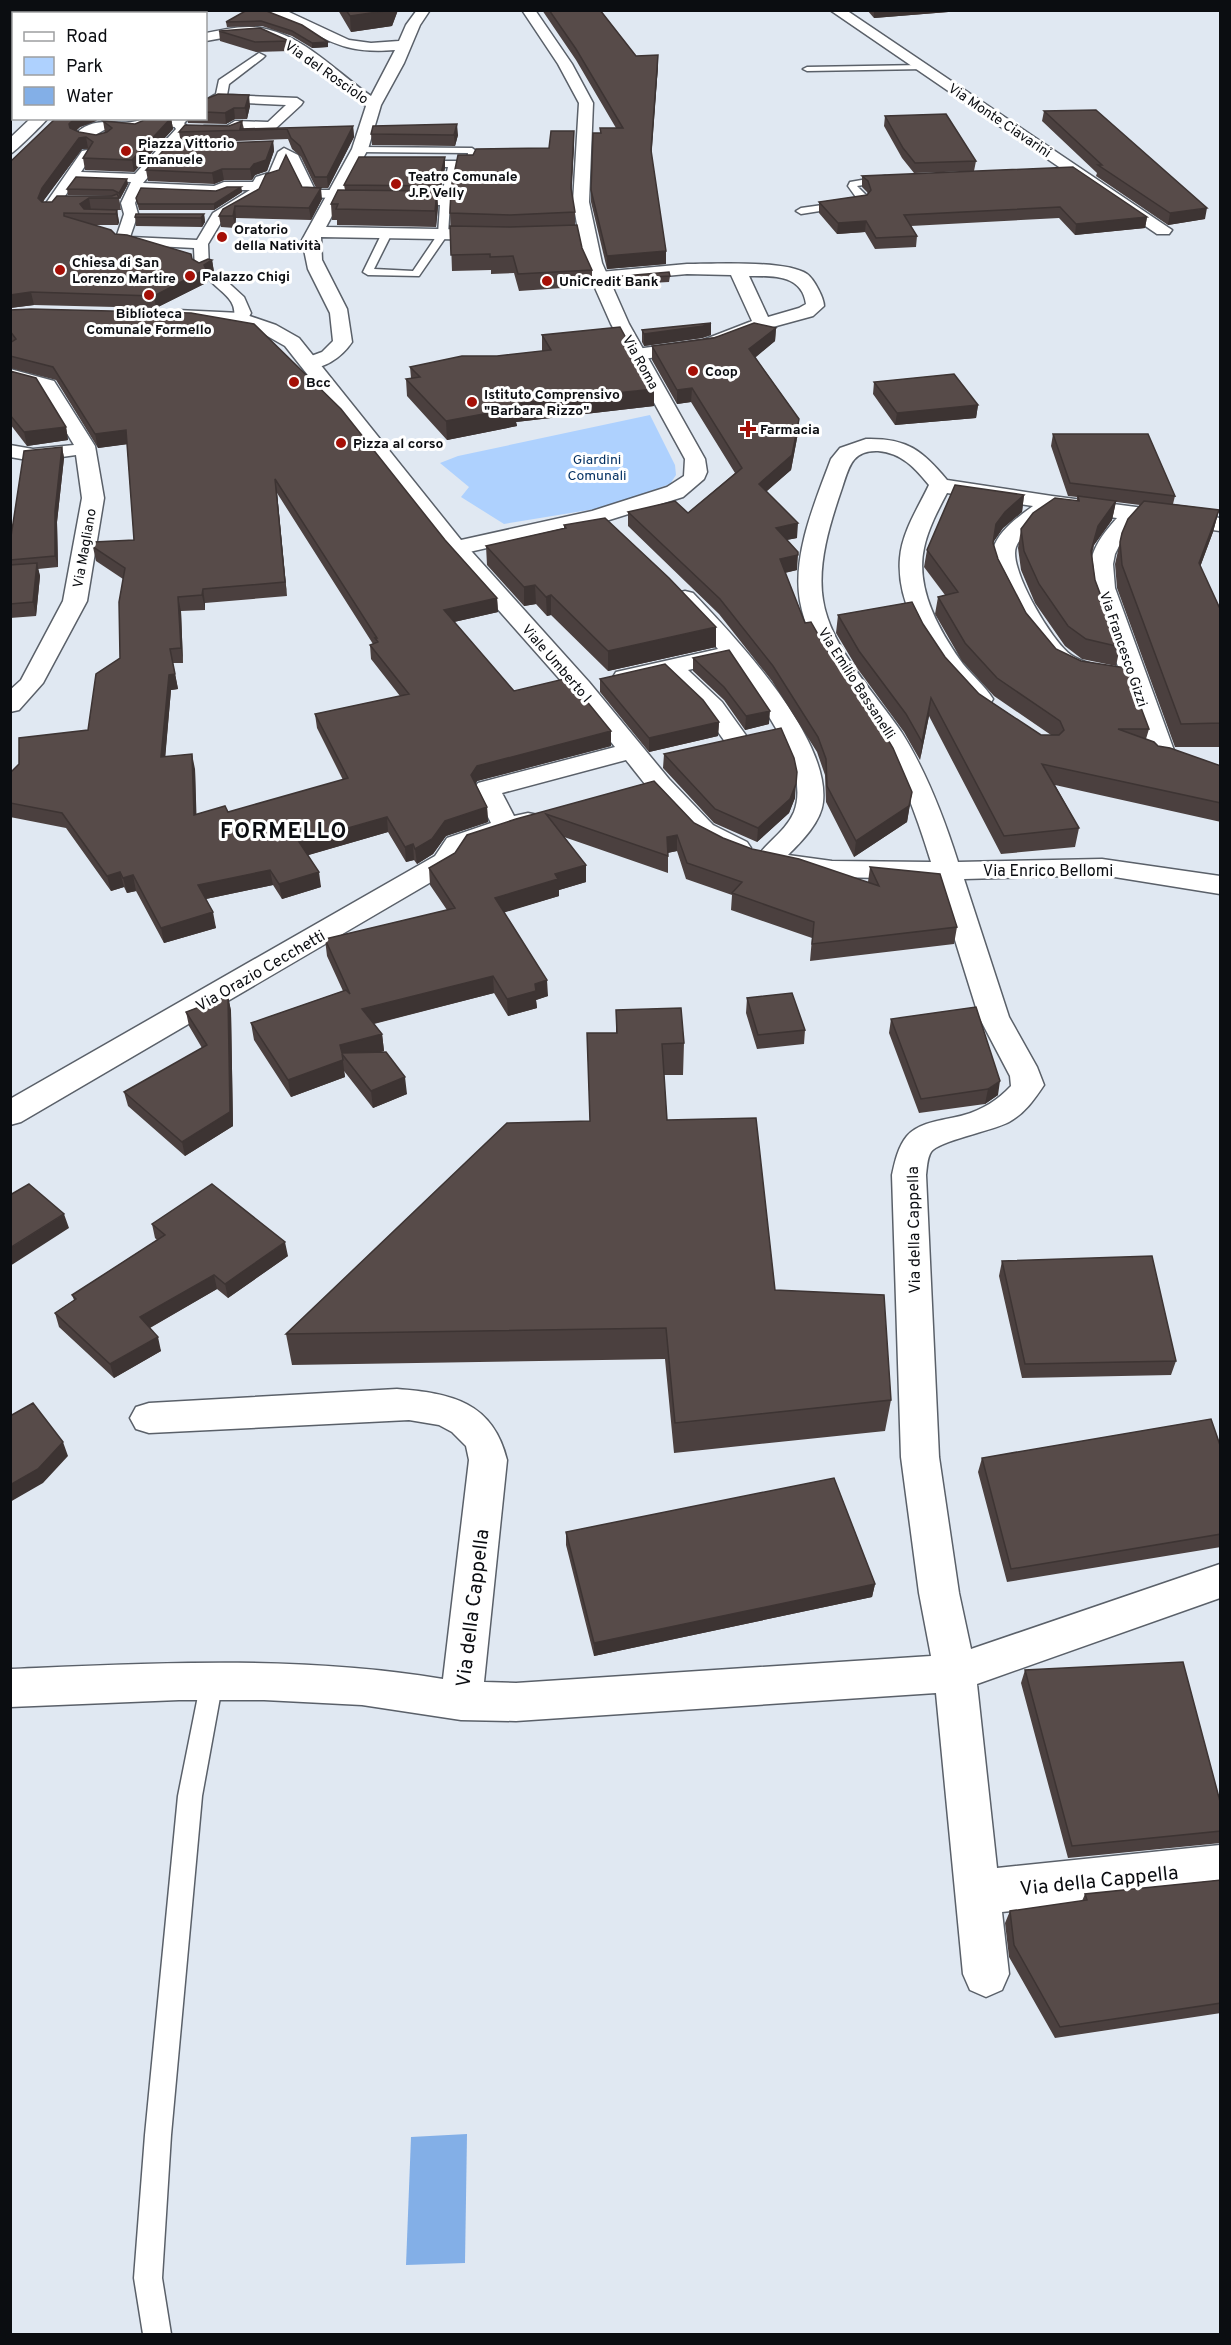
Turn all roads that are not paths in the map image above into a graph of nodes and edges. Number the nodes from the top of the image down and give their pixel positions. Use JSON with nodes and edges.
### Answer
{"nodes":[{"id":1,"x":258,"y":10,"type":"edge"},
{"id":2,"x":264,"y":10,"type":"edge"},
{"id":3,"x":424,"y":10,"type":"edge"},
{"id":4,"x":528,"y":10,"type":"edge"},
{"id":5,"x":836,"y":10,"type":"edge"},
{"id":6,"x":252,"y":11,"type":"edge"},
{"id":7,"x":207,"y":36,"type":"edge"},
{"id":8,"x":405,"y":45,"type":"junction"},
{"id":9,"x":259,"y":56,"type":"edge"},
{"id":10,"x":922,"y":67,"type":"junction"},
{"id":11,"x":807,"y":69,"type":"dead end"},
{"id":12,"x":207,"y":93,"type":"edge"},
{"id":13,"x":220,"y":96,"type":"junction"},
{"id":14,"x":207,"y":103,"type":"edge"},
{"id":15,"x":374,"y":105,"type":"junction"},
{"id":16,"x":207,"y":110,"type":"edge"},
{"id":17,"x":283,"y":113,"type":"junction"},
{"id":18,"x":39,"y":120,"type":"edge"},
{"id":19,"x":181,"y":123,"type":"edge"},
{"id":20,"x":105,"y":128,"type":"edge"},
{"id":21,"x":137,"y":128,"type":"junction"},
{"id":22,"x":125,"y":142,"type":"edge"},
{"id":23,"x":10,"y":149,"type":"edge"},
{"id":24,"x":164,"y":149,"type":"junction"},
{"id":25,"x":187,"y":149,"type":"edge"},
{"id":26,"x":87,"y":154,"type":"edge"},
{"id":27,"x":358,"y":158,"type":"junction"},
{"id":28,"x":408,"y":164,"type":"edge"},
{"id":29,"x":453,"y":164,"type":"junction"},
{"id":30,"x":1079,"y":173,"type":"junction"},
{"id":31,"x":1055,"y":174,"type":"edge"},
{"id":32,"x":73,"y":176,"type":"junction"},
{"id":33,"x":890,"y":179,"type":"edge"},
{"id":34,"x":137,"y":183,"type":"junction"},
{"id":35,"x":257,"y":186,"type":"junction"},
{"id":36,"x":335,"y":199,"type":"junction"},
{"id":37,"x":75,"y":202,"type":"edge"},
{"id":38,"x":399,"y":202,"type":"edge"},
{"id":39,"x":445,"y":202,"type":"junction"},
{"id":40,"x":801,"y":211,"type":"dead end"},
{"id":41,"x":201,"y":216,"type":"edge"},
{"id":42,"x":218,"y":216,"type":"junction"},
{"id":43,"x":1163,"y":230,"type":"edge"},
{"id":44,"x":315,"y":232,"type":"junction"},
{"id":45,"x":387,"y":233,"type":"junction"},
{"id":46,"x":442,"y":234,"type":"junction"},
{"id":47,"x":511,"y":236,"type":"edge"},
{"id":48,"x":201,"y":244,"type":"junction"},
{"id":49,"x":202,"y":269,"type":"edge"},
{"id":50,"x":738,"y":271,"type":"junction"},
{"id":51,"x":600,"y":277,"type":"junction"},
{"id":52,"x":215,"y":278,"type":"dead end"},
{"id":53,"x":162,"y":316,"type":"edge"},
{"id":54,"x":241,"y":319,"type":"junction"},
{"id":55,"x":762,"y":324,"type":"junction"},
{"id":56,"x":636,"y":354,"type":"junction"},
{"id":57,"x":310,"y":363,"type":"junction"},
{"id":58,"x":10,"y":375,"type":"edge"},
{"id":59,"x":86,"y":447,"type":"junction"},
{"id":60,"x":10,"y":451,"type":"edge"},
{"id":61,"x":940,"y":485,"type":"junction"},
{"id":62,"x":1052,"y":503,"type":"junction"},
{"id":63,"x":1132,"y":513,"type":"junction"},
{"id":64,"x":1221,"y":524,"type":"edge"},
{"id":65,"x":456,"y":548,"type":"junction"},
{"id":66,"x":672,"y":585,"type":"edge"},
{"id":67,"x":735,"y":652,"type":"junction"},
{"id":68,"x":671,"y":667,"type":"junction"},
{"id":69,"x":1133,"y":678,"type":"junction"},
{"id":70,"x":580,"y":687,"type":"junction"},
{"id":71,"x":10,"y":705,"type":"edge"},
{"id":72,"x":999,"y":715,"type":"edge"},
{"id":73,"x":753,"y":737,"type":"junction"},
{"id":74,"x":1163,"y":756,"type":"edge"},
{"id":75,"x":645,"y":757,"type":"junction"},
{"id":76,"x":550,"y":815,"type":"edge"},
{"id":77,"x":506,"y":827,"type":"junction"},
{"id":78,"x":770,"y":858,"type":"junction"},
{"id":79,"x":947,"y":871,"type":"junction"},
{"id":80,"x":1221,"y":885,"type":"edge"},
{"id":81,"x":10,"y":1114,"type":"edge"},
{"id":82,"x":150,"y":1418,"type":"dead end"},
{"id":83,"x":1221,"y":1581,"type":"edge"},
{"id":84,"x":955,"y":1673,"type":"junction"},
{"id":85,"x":212,"y":1681,"type":"junction"},
{"id":86,"x":10,"y":1688,"type":"edge"},
{"id":87,"x":461,"y":1701,"type":"junction"},
{"id":88,"x":1221,"y":1867,"type":"edge"},
{"id":89,"x":978,"y":1892,"type":"junction"},
{"id":90,"x":986,"y":1974,"type":"dead end"},
{"id":91,"x":157,"y":2334,"type":"edge"}],
"edges":[{"from":1,"to":6,"type":"street"},
{"from":2,"to":8,"type":"street"},
{"from":3,"to":8,"type":"street"},
{"from":4,"to":51,"type":"street","name":"Via Roma"},
{"from":5,"to":10,"type":"street","name":"Via Monte Ciavarini"},
{"from":7,"to":15,"type":"street","name":"Via del Rosciolo"},
{"from":8,"to":15,"type":"street"},
{"from":9,"to":13,"type":"street"},
{"from":10,"to":11,"type":"lane"},
{"from":10,"to":30,"type":"street","name":"Via Monte Ciavarini"},
{"from":12,"to":13,"type":"street"},
{"from":13,"to":14,"type":"street"},
{"from":13,"to":17,"type":"street"},
{"from":15,"to":27,"type":"street"},
{"from":16,"to":17,"type":"street"},
{"from":17,"to":19,"type":"street"},
{"from":18,"to":23,"type":"street"},
{"from":19,"to":21,"type":"street"},
{"from":19,"to":24,"type":"street"},
{"from":20,"to":21,"type":"street"},
{"from":21,"to":22,"type":"street"},
{"from":24,"to":25,"type":"street"},
{"from":24,"to":34,"type":"street"},
{"from":26,"to":32,"type":"street"},
{"from":27,"to":29,"type":"lane"},
{"from":27,"to":36,"type":"street"},
{"from":28,"to":29,"type":"lane"},
{"from":29,"to":39,"type":"lane"},
{"from":30,"to":31,"type":"lane"},
{"from":30,"to":43,"type":"street","name":"Via Monte Ciavarini"},
{"from":32,"to":34,"type":"street"},
{"from":32,"to":37,"type":"street"},
{"from":33,"to":40,"type":"lane"},
{"from":34,"to":35,"type":"street"},
{"from":34,"to":48,"type":"street"},
{"from":35,"to":36,"type":"street"},
{"from":35,"to":42,"type":"street"},
{"from":36,"to":44,"type":"street"},
{"from":38,"to":39,"type":"lane"},
{"from":39,"to":46,"type":"lane"},
{"from":41,"to":42,"type":"street"},
{"from":42,"to":48,"type":"street"},
{"from":44,"to":45,"type":"street"},
{"from":44,"to":57,"type":"street"},
{"from":45,"to":46,"type":"street"},
{"from":45,"to":46,"type":"lane"},
{"from":46,"to":47,"type":"street"},
{"from":48,"to":49,"type":"street"},
{"from":50,"to":51,"type":"street"},
{"from":50,"to":55,"type":"street"},
{"from":50,"to":55,"type":"street"},
{"from":51,"to":56,"type":"street","name":"Via Roma"},
{"from":52,"to":54,"type":"street"},
{"from":53,"to":54,"type":"street","name":"Viale Umberto I"},
{"from":54,"to":57,"type":"street","name":"Viale Umberto I"},
{"from":55,"to":56,"type":"street"},
{"from":56,"to":65,"type":"street","name":"Via Roma"},
{"from":57,"to":65,"type":"street","name":"Viale Umberto I"},
{"from":58,"to":59,"type":"street","name":"Via Magliano"},
{"from":59,"to":60,"type":"street"},
{"from":59,"to":71,"type":"street","name":"Via Magliano"},
{"from":61,"to":62,"type":"street"},
{"from":61,"to":72,"type":"street"},
{"from":61,"to":79,"type":"street","name":"Via Emilio Bassanelli"},
{"from":62,"to":63,"type":"street"},
{"from":62,"to":69,"type":"street"},
{"from":63,"to":64,"type":"street"},
{"from":63,"to":69,"type":"street","name":"Via Francesco Gizzi"},
{"from":65,"to":70,"type":"street","name":"Viale Umberto I"},
{"from":66,"to":67,"type":"street"},
{"from":67,"to":68,"type":"street"},
{"from":67,"to":73,"type":"street"},
{"from":68,"to":70,"type":"street"},
{"from":68,"to":73,"type":"street"},
{"from":69,"to":74,"type":"street","name":"Via Francesco Gizzi"},
{"from":70,"to":75,"type":"street","name":"Viale Umberto I"},
{"from":73,"to":78,"type":"street"},
{"from":75,"to":77,"type":"street"},
{"from":75,"to":78,"type":"street","name":"Viale Umberto I"},
{"from":76,"to":77,"type":"street","name":"Via Orazio Cecchetti"},
{"from":77,"to":81,"type":"street","name":"Via Orazio Cecchetti"},
{"from":78,"to":79,"type":"street","name":"Viale Umberto I"},
{"from":79,"to":80,"type":"street","name":"Via Enrico Bellomi"},
{"from":79,"to":84,"type":"street","name":"Via della Cappella"},
{"from":82,"to":87,"type":"street","name":"Via della Cappella"},
{"from":83,"to":84,"type":"street","name":"Via della Cappella"},
{"from":84,"to":87,"type":"street","name":"Via della Cappella"},
{"from":84,"to":89,"type":"street","name":"Via della Cappella"},
{"from":85,"to":86,"type":"street"},
{"from":85,"to":87,"type":"street"},
{"from":85,"to":91,"type":"lane"},
{"from":88,"to":89,"type":"street","name":"Via della Cappella"},
{"from":89,"to":90,"type":"street","name":"Via della Cappella"}]}
